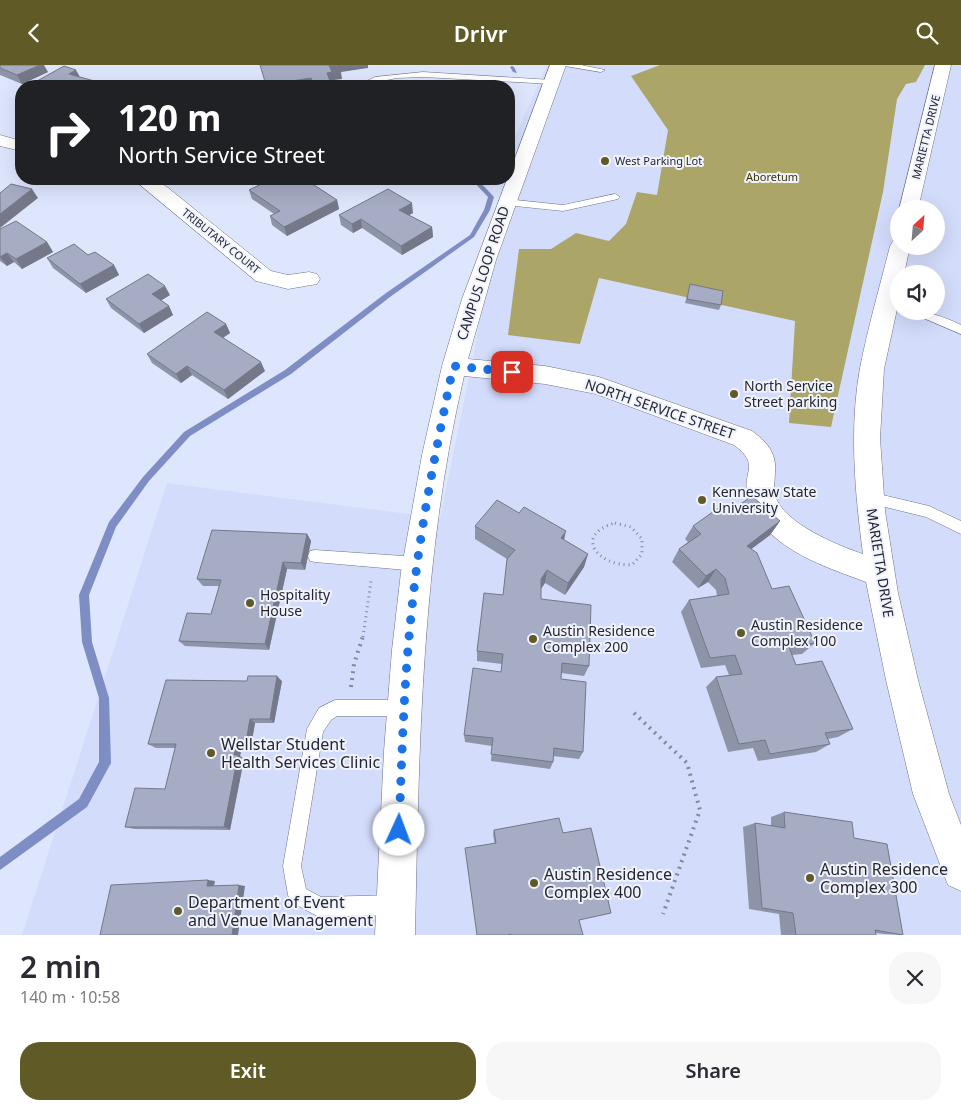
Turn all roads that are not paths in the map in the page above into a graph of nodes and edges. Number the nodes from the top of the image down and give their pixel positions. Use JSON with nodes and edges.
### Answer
{"nodes":[{"id":1,"x":563,"y":65,"type":"edge"},
{"id":2,"x":943,"y":65,"type":"edge"},
{"id":3,"x":601,"y":70,"type":"dead end"},
{"id":4,"x":555,"y":74,"type":"edge"},
{"id":5,"x":367,"y":80,"type":"edge"},
{"id":6,"x":0,"y":140,"type":"edge"},
{"id":7,"x":15,"y":144,"type":"edge"},
{"id":8,"x":515,"y":165,"type":"edge"},
{"id":9,"x":151,"y":185,"type":"edge"},
{"id":10,"x":510,"y":185,"type":"edge"},
{"id":11,"x":615,"y":197,"type":"dead end"},
{"id":12,"x":910,"y":200,"type":"edge"},
{"id":13,"x":506,"y":202,"type":"junction"},
{"id":14,"x":309,"y":279,"type":"dead end"},
{"id":15,"x":894,"y":320,"type":"edge"},
{"id":16,"x":938,"y":320,"type":"edge"},
{"id":17,"x":961,"y":330,"type":"edge"},
{"id":18,"x":454,"y":366,"type":"junction"},
{"id":19,"x":870,"y":498,"type":"junction"},
{"id":20,"x":961,"y":528,"type":"edge"},
{"id":21,"x":315,"y":556,"type":"dead end"},
{"id":22,"x":418,"y":564,"type":"junction"},
{"id":23,"x":881,"y":574,"type":"junction"},
{"id":24,"x":404,"y":708,"type":"junction"},
{"id":25,"x":954,"y":837,"type":"edge"},
{"id":26,"x":961,"y":872,"type":"edge"},
{"id":27,"x":396,"y":920,"type":"edge"}],
"edges":[{"from":1,"to":3,"type":"lane"},
{"from":2,"to":12,"type":"street","name":"MARIETTA DRIVE"},
{"from":4,"to":5,"type":"lane"},
{"from":4,"to":8,"type":"street","name":"CAMPUS LOOP ROAD"},
{"from":6,"to":7,"type":"street"},
{"from":9,"to":14,"type":"street","name":"TRIBUTARY COURT"},
{"from":10,"to":13,"type":"street","name":"CAMPUS LOOP ROAD"},
{"from":11,"to":13,"type":"lane"},
{"from":13,"to":18,"type":"street","name":"CAMPUS LOOP ROAD"},
{"from":15,"to":19,"type":"street","name":"MARIETTA DRIVE"},
{"from":16,"to":17,"type":"lane"},
{"from":18,"to":22,"type":"street","name":"CAMPUS LOOP ROAD"},
{"from":18,"to":23,"type":"street","name":"NORTH SERVICE STREET"},
{"from":19,"to":20,"type":"lane"},
{"from":19,"to":23,"type":"street","name":"MARIETTA DRIVE"},
{"from":21,"to":22,"type":"lane"},
{"from":22,"to":24,"type":"street","name":"CAMPUS LOOP ROAD"},
{"from":23,"to":25,"type":"street","name":"MARIETTA DRIVE"},
{"from":24,"to":27,"type":"street","name":"CAMPUS LOOP ROAD"},
{"from":24,"to":27,"type":"lane"},
{"from":25,"to":26,"type":"street","name":"MARIETTA DRIVE"}]}
